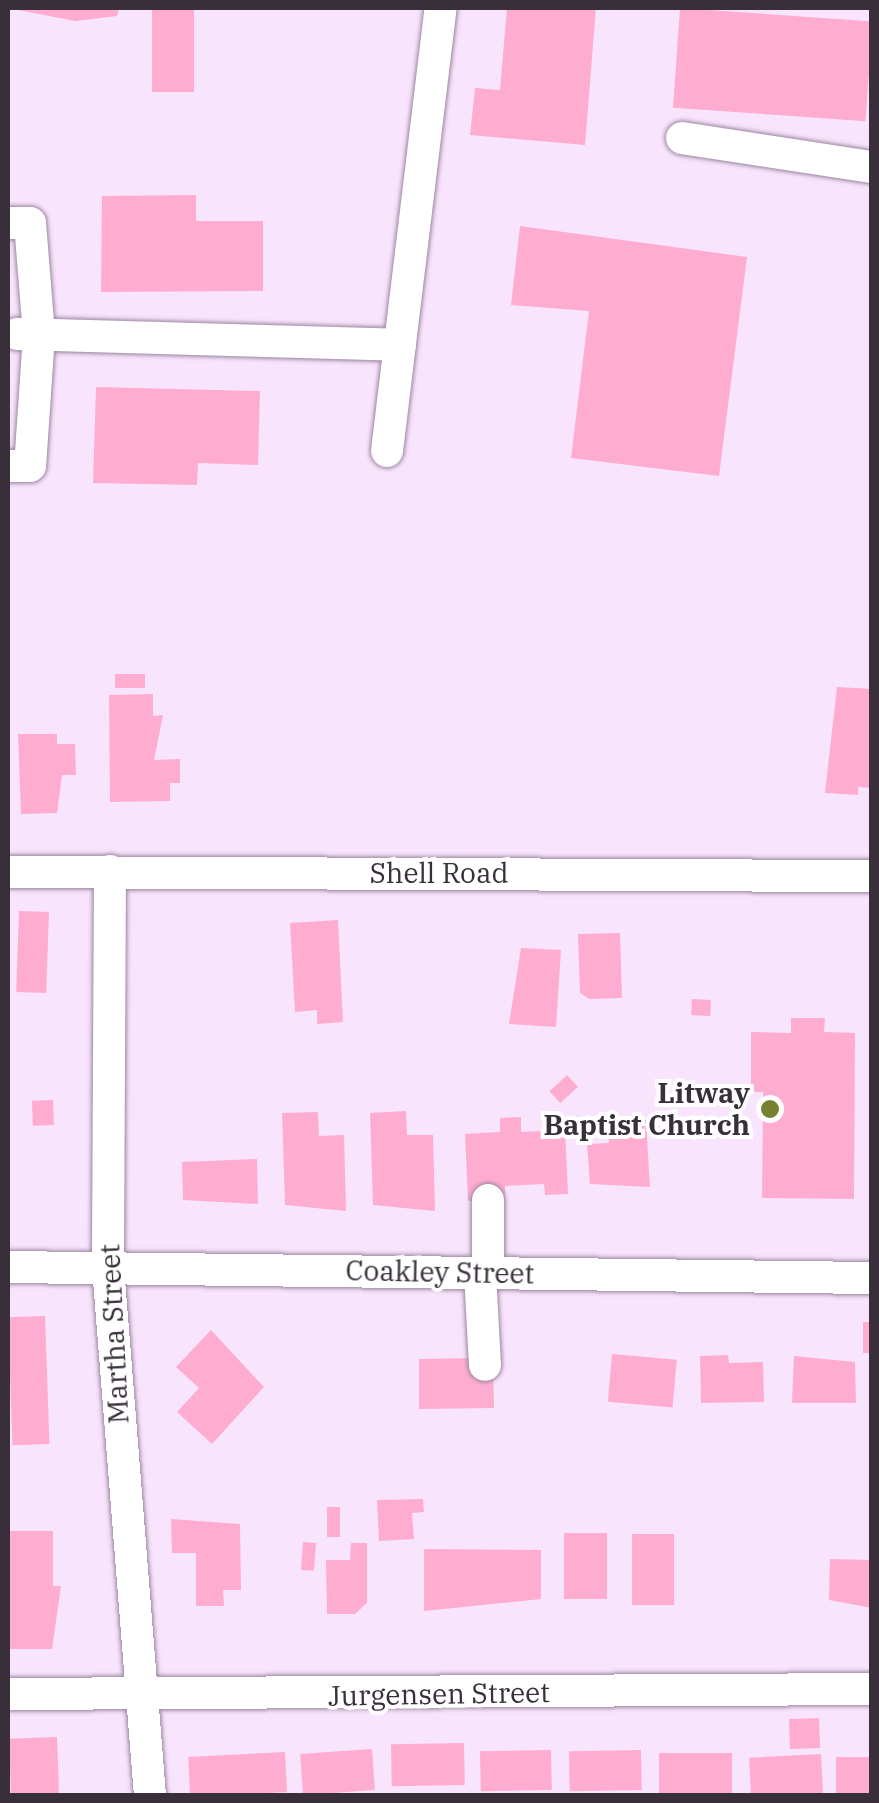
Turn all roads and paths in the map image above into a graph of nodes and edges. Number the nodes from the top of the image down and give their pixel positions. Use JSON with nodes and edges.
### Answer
{"nodes":[{"id":1,"x":441,"y":8,"type":"edge"},
{"id":2,"x":682,"y":138,"type":"dead end"},
{"id":3,"x":872,"y":167,"type":"edge"},
{"id":4,"x":8,"y":223,"type":"edge"},
{"id":5,"x":28,"y":335,"type":"junction"},
{"id":6,"x":400,"y":345,"type":"junction"},
{"id":7,"x":387,"y":451,"type":"dead end"},
{"id":8,"x":8,"y":466,"type":"edge"},
{"id":9,"x":110,"y":871,"type":"junction"},
{"id":10,"x":8,"y":872,"type":"edge"},
{"id":11,"x":872,"y":876,"type":"edge"},
{"id":12,"x":488,"y":1200,"type":"dead end"},
{"id":13,"x":8,"y":1266,"type":"edge"},
{"id":14,"x":108,"y":1268,"type":"junction"},
{"id":15,"x":484,"y":1272,"type":"junction"},
{"id":16,"x":872,"y":1278,"type":"edge"},
{"id":17,"x":485,"y":1365,"type":"dead end"},
{"id":18,"x":872,"y":1688,"type":"edge"},
{"id":19,"x":8,"y":1694,"type":"edge"},
{"id":20,"x":138,"y":1698,"type":"junction"},
{"id":21,"x":150,"y":1796,"type":"edge"}],
"edges":[{"from":1,"to":6,"type":"street"},
{"from":2,"to":3,"type":"street"},
{"from":4,"to":5,"type":"street"},
{"from":5,"to":6,"type":"street"},
{"from":5,"to":8,"type":"street"},
{"from":6,"to":7,"type":"street"},
{"from":9,"to":10,"type":"street","name":"Shell Road"},
{"from":9,"to":11,"type":"street","name":"Shell Road"},
{"from":9,"to":14,"type":"street","name":"Martha Street"},
{"from":12,"to":15,"type":"street"},
{"from":13,"to":14,"type":"street","name":"Coakley Street"},
{"from":14,"to":15,"type":"street","name":"Coakley Street"},
{"from":14,"to":20,"type":"street","name":"Martha Street"},
{"from":15,"to":16,"type":"street","name":"Coakley Street"},
{"from":15,"to":17,"type":"street"},
{"from":18,"to":20,"type":"street","name":"Jurgensen Street"},
{"from":19,"to":20,"type":"street","name":"Jurgensen Street"},
{"from":20,"to":21,"type":"street","name":"Martha Street"}]}
